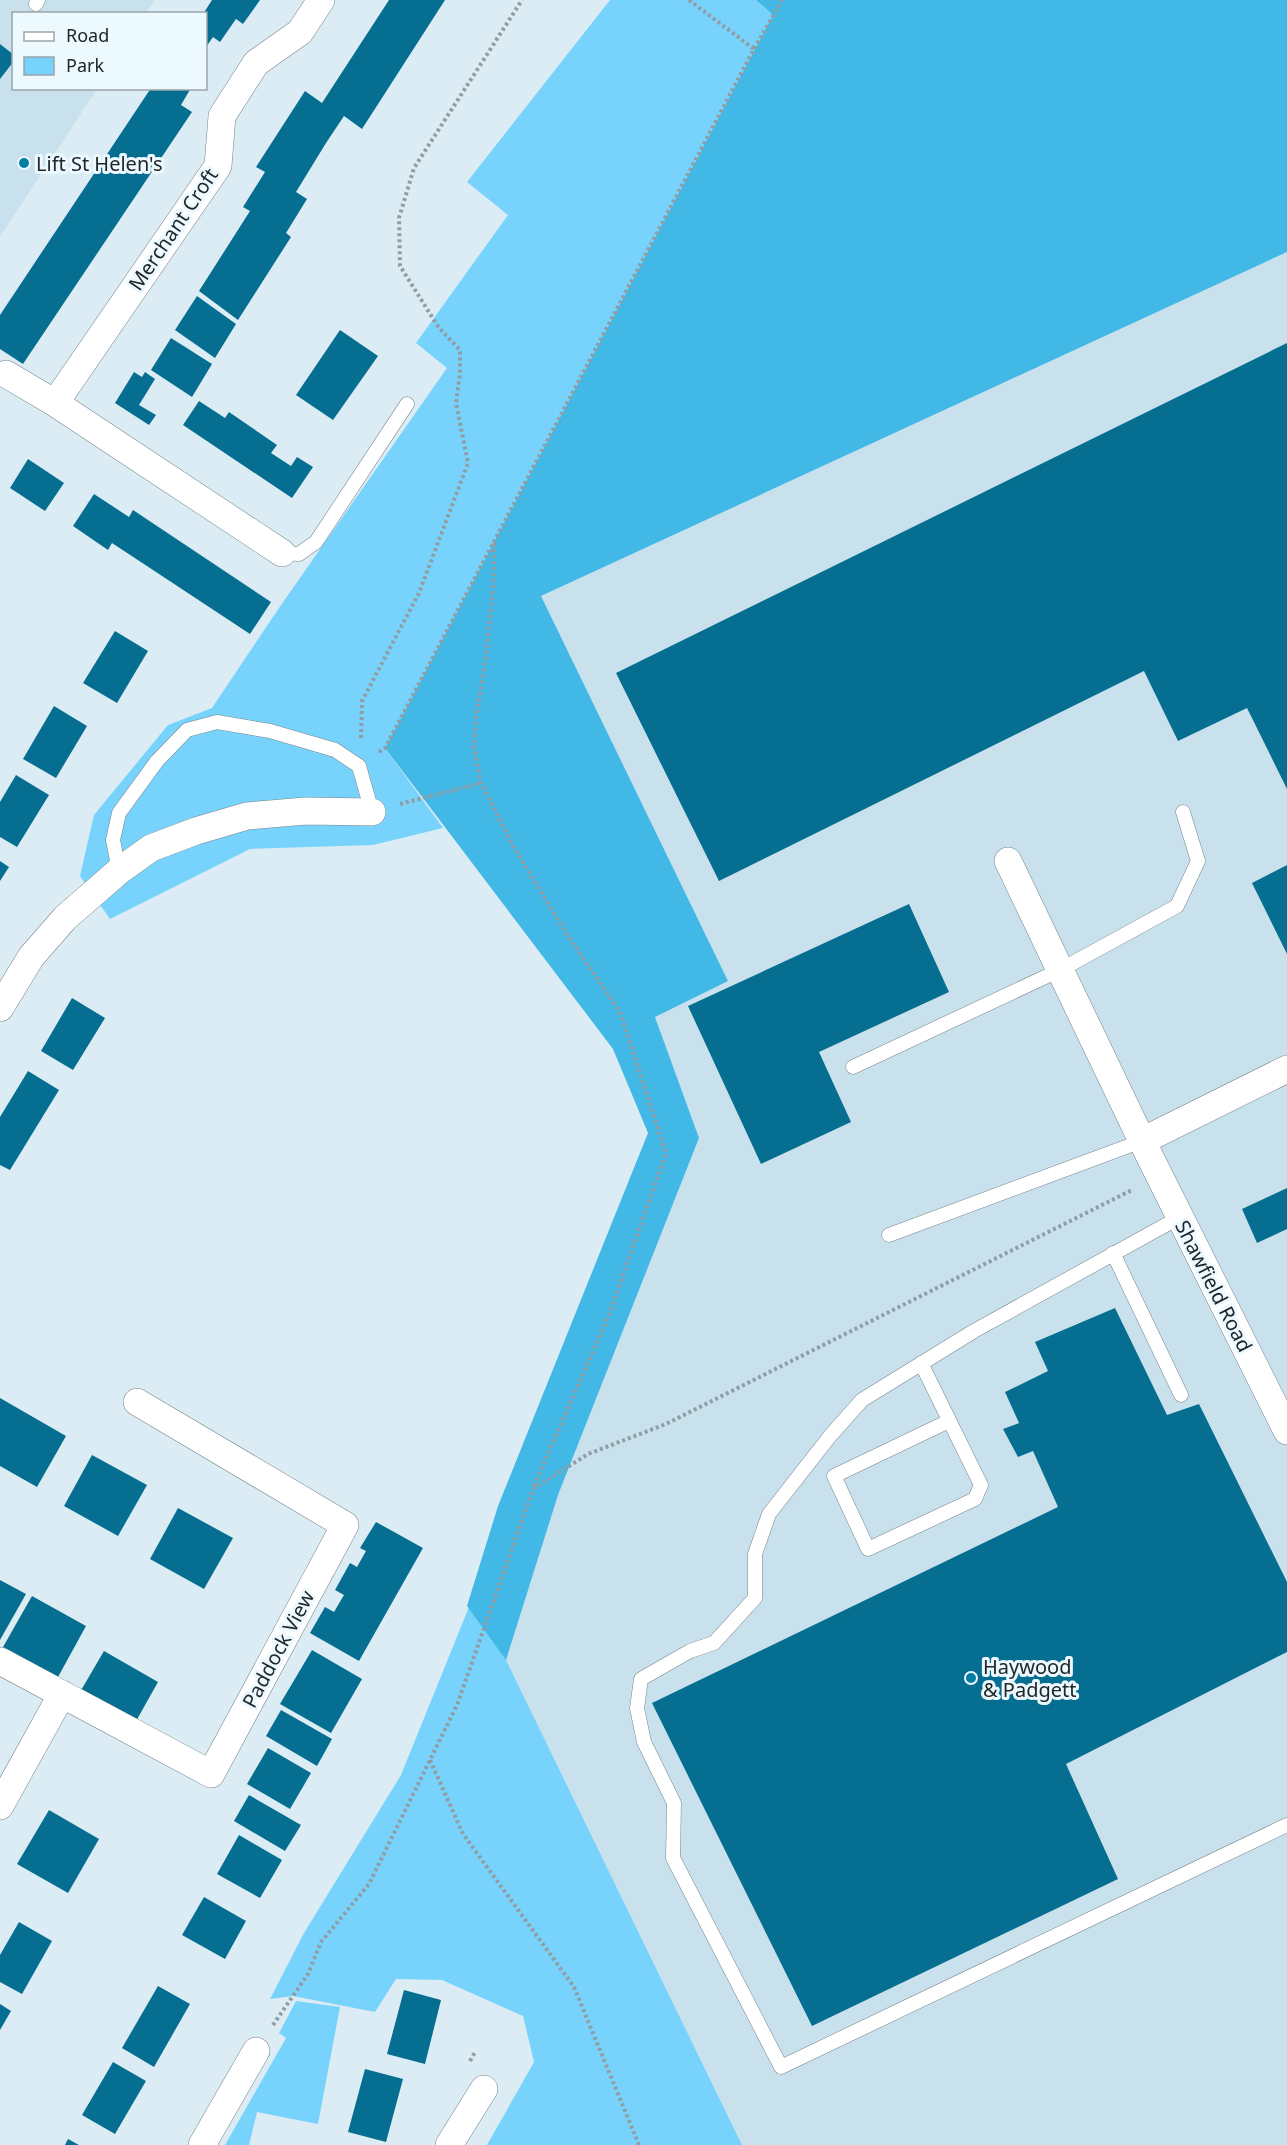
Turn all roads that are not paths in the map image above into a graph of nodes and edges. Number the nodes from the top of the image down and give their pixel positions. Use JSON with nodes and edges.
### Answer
{"nodes":[{"id":1,"x":321,"y":0,"type":"edge"},
{"id":2,"x":6,"y":374,"type":"dead end"},
{"id":3,"x":55,"y":404,"type":"junction"},
{"id":4,"x":406,"y":404,"type":"dead end"},
{"id":5,"x":282,"y":553,"type":"joint"},
{"id":6,"x":372,"y":812,"type":"joint"},
{"id":7,"x":1183,"y":812,"type":"dead end"},
{"id":8,"x":1008,"y":861,"type":"dead end"},
{"id":9,"x":119,"y":870,"type":"junction"},
{"id":10,"x":1060,"y":970,"type":"junction"},
{"id":11,"x":0,"y":1008,"type":"edge"},
{"id":12,"x":853,"y":1066,"type":"dead end"},
{"id":13,"x":1287,"y":1069,"type":"edge"},
{"id":14,"x":1142,"y":1141,"type":"junction"},
{"id":15,"x":1180,"y":1217,"type":"junction"},
{"id":16,"x":890,"y":1235,"type":"dead end"},
{"id":17,"x":1113,"y":1253,"type":"junction"},
{"id":18,"x":921,"y":1363,"type":"junction"},
{"id":19,"x":1181,"y":1395,"type":"dead end"},
{"id":20,"x":137,"y":1402,"type":"dead end"},
{"id":21,"x":949,"y":1421,"type":"junction"},
{"id":22,"x":1287,"y":1431,"type":"edge"},
{"id":23,"x":0,"y":1661,"type":"edge"},
{"id":24,"x":62,"y":1694,"type":"junction"},
{"id":25,"x":0,"y":1806,"type":"edge"},
{"id":26,"x":1287,"y":1825,"type":"edge"},
{"id":27,"x":256,"y":2051,"type":"road end"},
{"id":28,"x":484,"y":2089,"type":"dead end"},
{"id":29,"x":202,"y":2145,"type":"edge"},
{"id":30,"x":449,"y":2145,"type":"edge"}],
"edges":[{"from":1,"to":3,"type":"street","name":"Merchant Croft"},
{"from":2,"to":3,"type":"street"},
{"from":3,"to":5,"type":"street"},
{"from":4,"to":5,"type":"lane"},
{"from":6,"to":9,"type":"street"},
{"from":6,"to":9,"type":"lane"},
{"from":7,"to":10,"type":"lane"},
{"from":8,"to":10,"type":"street","name":"Shawfield Road"},
{"from":9,"to":11,"type":"street"},
{"from":10,"to":12,"type":"lane"},
{"from":10,"to":14,"type":"street","name":"Shawfield Road"},
{"from":13,"to":14,"type":"street"},
{"from":14,"to":15,"type":"street","name":"Shawfield Road"},
{"from":14,"to":16,"type":"lane"},
{"from":15,"to":17,"type":"lane"},
{"from":15,"to":22,"type":"street","name":"Shawfield Road"},
{"from":17,"to":18,"type":"lane"},
{"from":17,"to":19,"type":"lane"},
{"from":18,"to":21,"type":"lane"},
{"from":18,"to":26,"type":"lane"},
{"from":20,"to":24,"type":"street","name":"Paddock View"},
{"from":21,"to":21,"type":"lane"},
{"from":23,"to":24,"type":"street","name":"Paddock View"},
{"from":24,"to":25,"type":"street"},
{"from":27,"to":29,"type":"street"},
{"from":28,"to":30,"type":"street"}]}
